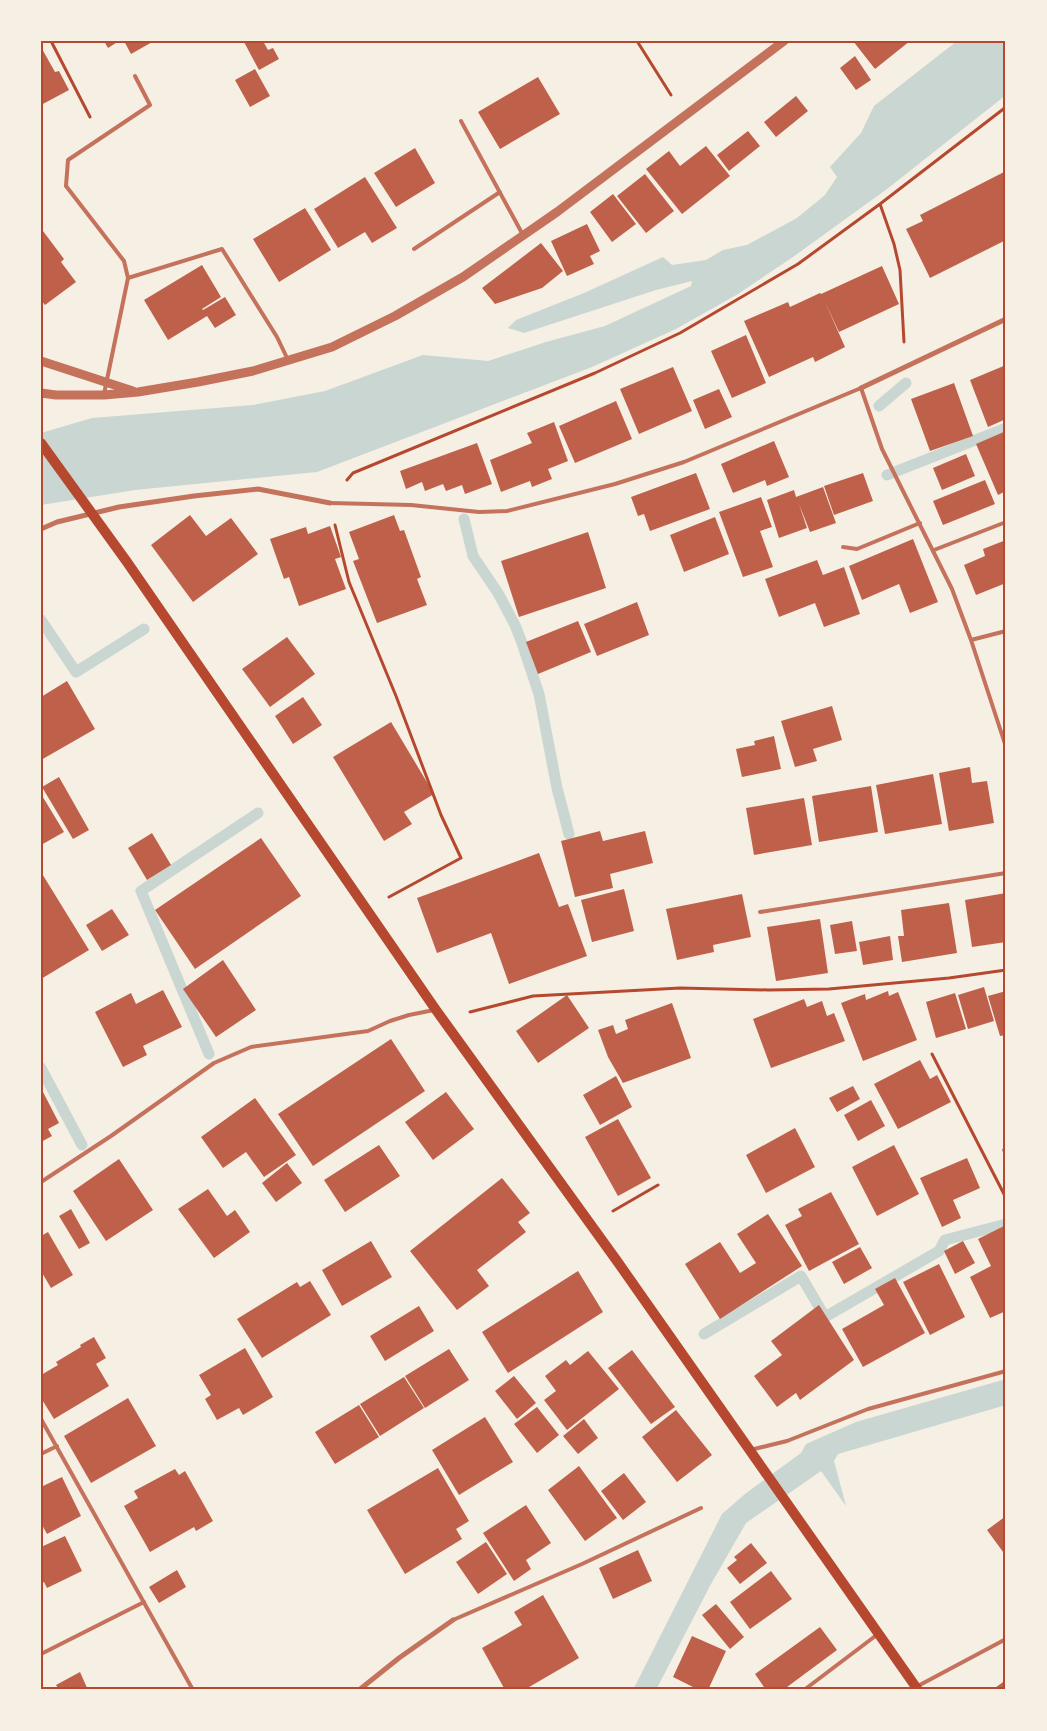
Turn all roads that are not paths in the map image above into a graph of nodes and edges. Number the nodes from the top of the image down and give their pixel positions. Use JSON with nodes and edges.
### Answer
{"nodes":[{"id":1,"x":784,"y":41,"type":"edge"},
{"id":2,"x":135,"y":76,"type":"dead end"},
{"id":3,"x":461,"y":121,"type":"dead end"},
{"id":4,"x":500,"y":192,"type":"junction"},
{"id":5,"x":523,"y":235,"type":"junction"},
{"id":6,"x":414,"y":249,"type":"dead end"},
{"id":7,"x":128,"y":278,"type":"junction"},
{"id":8,"x":1006,"y":319,"type":"edge"},
{"id":9,"x":288,"y":360,"type":"junction"},
{"id":10,"x":41,"y":361,"type":"edge"},
{"id":11,"x":106,"y":382,"type":"junction"},
{"id":12,"x":861,"y":388,"type":"junction"},
{"id":13,"x":138,"y":392,"type":"junction"},
{"id":14,"x":41,"y":393,"type":"edge"},
{"id":15,"x":104,"y":395,"type":"junction"},
{"id":16,"x":41,"y":443,"type":"edge"},
{"id":17,"x":330,"y":503,"type":"joint"},
{"id":18,"x":93,"y":514,"type":"junction"},
{"id":19,"x":1006,"y":522,"type":"edge"},
{"id":20,"x":920,"y":523,"type":"junction"},
{"id":21,"x":41,"y":529,"type":"edge"},
{"id":22,"x":843,"y":547,"type":"dead end"},
{"id":23,"x":934,"y":550,"type":"junction"},
{"id":24,"x":1006,"y":630,"type":"edge"},
{"id":25,"x":971,"y":640,"type":"junction"},
{"id":26,"x":1006,"y":747,"type":"edge"},
{"id":27,"x":1006,"y":873,"type":"edge"},
{"id":28,"x":760,"y":912,"type":"dead end"},
{"id":29,"x":436,"y":1010,"type":"junction"},
{"id":30,"x":41,"y":1182,"type":"edge"},
{"id":31,"x":1006,"y":1371,"type":"edge"},
{"id":32,"x":41,"y":1419,"type":"edge"},
{"id":33,"x":56,"y":1446,"type":"junction"},
{"id":34,"x":750,"y":1450,"type":"junction"},
{"id":35,"x":41,"y":1454,"type":"edge"},
{"id":36,"x":701,"y":1508,"type":"dead end"},
{"id":37,"x":144,"y":1602,"type":"junction"},
{"id":38,"x":453,"y":1620,"type":"joint"},
{"id":39,"x":878,"y":1634,"type":"junction"},
{"id":40,"x":1006,"y":1639,"type":"edge"},
{"id":41,"x":41,"y":1654,"type":"edge"},
{"id":42,"x":917,"y":1688,"type":"edge"},
{"id":43,"x":193,"y":1690,"type":"edge"},
{"id":44,"x":358,"y":1690,"type":"edge"},
{"id":45,"x":804,"y":1690,"type":"edge"}],
"edges":[{"from":1,"to":5,"type":"street"},
{"from":2,"to":7,"type":"lane"},
{"from":3,"to":4,"type":"lane"},
{"from":4,"to":5,"type":"lane"},
{"from":4,"to":6,"type":"lane"},
{"from":5,"to":9,"type":"street"},
{"from":7,"to":9,"type":"lane"},
{"from":7,"to":11,"type":"lane"},
{"from":8,"to":12,"type":"street"},
{"from":9,"to":13,"type":"street"},
{"from":10,"to":11,"type":"street"},
{"from":11,"to":13,"type":"street"},
{"from":11,"to":15,"type":"lane"},
{"from":12,"to":17,"type":"lane"},
{"from":12,"to":20,"type":"lane"},
{"from":13,"to":15,"type":"street"},
{"from":14,"to":15,"type":"street"},
{"from":16,"to":18,"type":"main road"},
{"from":17,"to":18,"type":"street"},
{"from":18,"to":21,"type":"street"},
{"from":18,"to":29,"type":"main road"},
{"from":19,"to":23,"type":"lane"},
{"from":20,"to":22,"type":"lane"},
{"from":20,"to":23,"type":"lane"},
{"from":23,"to":25,"type":"lane"},
{"from":24,"to":25,"type":"lane"},
{"from":25,"to":26,"type":"lane"},
{"from":27,"to":28,"type":"lane"},
{"from":29,"to":30,"type":"lane"},
{"from":29,"to":34,"type":"main road"},
{"from":31,"to":34,"type":"lane"},
{"from":32,"to":33,"type":"lane"},
{"from":33,"to":35,"type":"lane"},
{"from":33,"to":37,"type":"lane"},
{"from":34,"to":39,"type":"main road"},
{"from":36,"to":38,"type":"lane"},
{"from":37,"to":41,"type":"lane"},
{"from":37,"to":43,"type":"lane"},
{"from":38,"to":44,"type":"street"},
{"from":39,"to":42,"type":"main road"},
{"from":39,"to":45,"type":"lane"},
{"from":40,"to":42,"type":"lane"}]}
